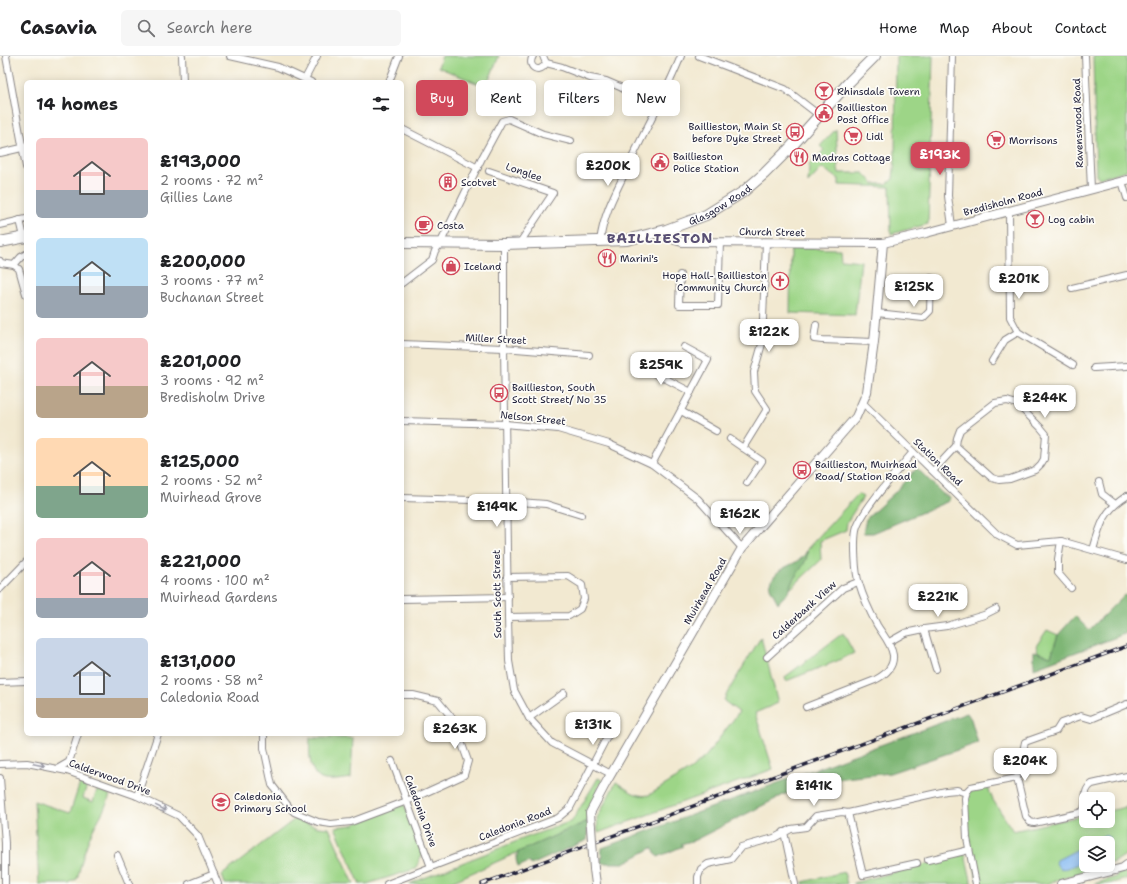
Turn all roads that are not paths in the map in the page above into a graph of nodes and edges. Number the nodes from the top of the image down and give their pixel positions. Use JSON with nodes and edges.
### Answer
{"nodes":[{"id":1,"x":6,"y":56,"type":"edge"},
{"id":2,"x":182,"y":56,"type":"edge"},
{"id":3,"x":230,"y":56,"type":"edge"},
{"id":4,"x":317,"y":56,"type":"edge"},
{"id":5,"x":399,"y":56,"type":"edge"},
{"id":6,"x":533,"y":56,"type":"edge"},
{"id":7,"x":543,"y":56,"type":"edge"},
{"id":8,"x":681,"y":56,"type":"edge"},
{"id":9,"x":699,"y":56,"type":"edge"},
{"id":10,"x":875,"y":56,"type":"edge"},
{"id":11,"x":952,"y":56,"type":"edge"},
{"id":12,"x":1085,"y":56,"type":"edge"},
{"id":13,"x":237,"y":57,"type":"edge"},
{"id":14,"x":546,"y":63,"type":"junction"},
{"id":15,"x":183,"y":80,"type":"edge"},
{"id":16,"x":308,"y":80,"type":"edge"},
{"id":17,"x":390,"y":80,"type":"edge"},
{"id":18,"x":671,"y":80,"type":"edge"},
{"id":19,"x":622,"y":88,"type":"edge"},
{"id":20,"x":819,"y":115,"type":"junction"},
{"id":21,"x":653,"y":116,"type":"edge"},
{"id":22,"x":404,"y":130,"type":"edge"},
{"id":23,"x":571,"y":141,"type":"dead end"},
{"id":24,"x":24,"y":148,"type":"edge"},
{"id":25,"x":0,"y":153,"type":"edge"},
{"id":26,"x":478,"y":168,"type":"junction"},
{"id":27,"x":489,"y":171,"type":"dead end"},
{"id":28,"x":1125,"y":180,"type":"edge"},
{"id":29,"x":1090,"y":189,"type":"junction"},
{"id":30,"x":1127,"y":198,"type":"edge"},
{"id":31,"x":1009,"y":211,"type":"junction"},
{"id":32,"x":23,"y":220,"type":"edge"},
{"id":33,"x":0,"y":225,"type":"edge"},
{"id":34,"x":952,"y":226,"type":"junction"},
{"id":35,"x":666,"y":230,"type":"junction"},
{"id":36,"x":24,"y":237,"type":"edge"},
{"id":37,"x":0,"y":242,"type":"edge"},
{"id":38,"x":600,"y":242,"type":"junction"},
{"id":39,"x":720,"y":242,"type":"junction"},
{"id":40,"x":766,"y":242,"type":"junction"},
{"id":41,"x":404,"y":243,"type":"edge"},
{"id":42,"x":883,"y":243,"type":"junction"},
{"id":43,"x":440,"y":244,"type":"junction"},
{"id":44,"x":504,"y":244,"type":"junction"},
{"id":45,"x":520,"y":244,"type":"junction"},
{"id":46,"x":24,"y":255,"type":"edge"},
{"id":47,"x":0,"y":261,"type":"edge"},
{"id":48,"x":14,"y":265,"type":"junction"},
{"id":49,"x":680,"y":275,"type":"dead end"},
{"id":50,"x":1127,"y":275,"type":"edge"},
{"id":51,"x":932,"y":278,"type":"dead end"},
{"id":52,"x":404,"y":281,"type":"edge"},
{"id":53,"x":24,"y":286,"type":"edge"},
{"id":54,"x":1072,"y":288,"type":"dead end"},
{"id":55,"x":876,"y":313,"type":"junction"},
{"id":56,"x":816,"y":325,"type":"dead end"},
{"id":57,"x":1018,"y":332,"type":"junction"},
{"id":58,"x":874,"y":342,"type":"junction"},
{"id":59,"x":404,"y":344,"type":"edge"},
{"id":60,"x":684,"y":347,"type":"dead end"},
{"id":61,"x":504,"y":348,"type":"junction"},
{"id":62,"x":589,"y":355,"type":"dead end"},
{"id":63,"x":992,"y":361,"type":"dead end"},
{"id":64,"x":639,"y":365,"type":"dead end"},
{"id":65,"x":1074,"y":365,"type":"dead end"},
{"id":66,"x":1127,"y":366,"type":"edge"},
{"id":67,"x":1094,"y":368,"type":"dead end"},
{"id":68,"x":691,"y":392,"type":"junction"},
{"id":69,"x":863,"y":403,"type":"junction"},
{"id":70,"x":681,"y":411,"type":"junction"},
{"id":71,"x":404,"y":421,"type":"edge"},
{"id":72,"x":505,"y":424,"type":"junction"},
{"id":73,"x":716,"y":431,"type":"dead end"},
{"id":74,"x":730,"y":439,"type":"dead end"},
{"id":75,"x":956,"y":446,"type":"junction"},
{"id":76,"x":743,"y":448,"type":"junction"},
{"id":77,"x":913,"y":452,"type":"junction"},
{"id":78,"x":652,"y":464,"type":"junction"},
{"id":79,"x":934,"y":471,"type":"junction"},
{"id":80,"x":1099,"y":482,"type":"dead end"},
{"id":81,"x":747,"y":483,"type":"dead end"},
{"id":82,"x":1127,"y":496,"type":"edge"},
{"id":83,"x":404,"y":498,"type":"edge"},
{"id":84,"x":506,"y":501,"type":"junction"},
{"id":85,"x":1115,"y":504,"type":"junction"},
{"id":86,"x":581,"y":515,"type":"dead end"},
{"id":87,"x":1061,"y":541,"type":"junction"},
{"id":88,"x":742,"y":548,"type":"junction"},
{"id":89,"x":1094,"y":550,"type":"junction"},
{"id":90,"x":1127,"y":560,"type":"edge"},
{"id":91,"x":24,"y":567,"type":"edge"},
{"id":92,"x":507,"y":576,"type":"junction"},
{"id":93,"x":858,"y":582,"type":"junction"},
{"id":94,"x":1071,"y":588,"type":"dead end"},
{"id":95,"x":0,"y":589,"type":"edge"},
{"id":96,"x":508,"y":597,"type":"junction"},
{"id":97,"x":404,"y":599,"type":"edge"},
{"id":98,"x":996,"y":608,"type":"dead end"},
{"id":99,"x":508,"y":617,"type":"junction"},
{"id":100,"x":924,"y":629,"type":"junction"},
{"id":101,"x":889,"y":642,"type":"junction"},
{"id":102,"x":767,"y":657,"type":"dead end"},
{"id":103,"x":936,"y":669,"type":"dead end"},
{"id":104,"x":24,"y":681,"type":"edge"},
{"id":105,"x":0,"y":682,"type":"edge"},
{"id":106,"x":564,"y":693,"type":"dead end"},
{"id":107,"x":404,"y":696,"type":"edge"},
{"id":108,"x":1127,"y":704,"type":"edge"},
{"id":109,"x":806,"y":707,"type":"dead end"},
{"id":110,"x":529,"y":718,"type":"junction"},
{"id":111,"x":608,"y":735,"type":"dead end"},
{"id":112,"x":77,"y":736,"type":"edge"},
{"id":113,"x":157,"y":736,"type":"edge"},
{"id":114,"x":264,"y":736,"type":"edge"},
{"id":115,"x":392,"y":761,"type":"dead end"},
{"id":116,"x":69,"y":762,"type":"junction"},
{"id":117,"x":0,"y":764,"type":"edge"},
{"id":118,"x":593,"y":765,"type":"junction"},
{"id":119,"x":57,"y":769,"type":"junction"},
{"id":120,"x":75,"y":774,"type":"junction"},
{"id":121,"x":611,"y":774,"type":"junction"},
{"id":122,"x":1127,"y":776,"type":"edge"},
{"id":123,"x":0,"y":778,"type":"edge"},
{"id":124,"x":1017,"y":778,"type":"junction"},
{"id":125,"x":966,"y":793,"type":"junction"},
{"id":126,"x":137,"y":796,"type":"junction"},
{"id":127,"x":407,"y":801,"type":"junction"},
{"id":128,"x":848,"y":813,"type":"junction"},
{"id":129,"x":2,"y":829,"type":"edge"},
{"id":130,"x":784,"y":832,"type":"junction"},
{"id":131,"x":969,"y":850,"type":"junction"},
{"id":132,"x":117,"y":855,"type":"dead end"},
{"id":133,"x":928,"y":860,"type":"dead end"},
{"id":134,"x":917,"y":863,"type":"dead end"},
{"id":135,"x":1127,"y":865,"type":"edge"},
{"id":136,"x":431,"y":867,"type":"junction"},
{"id":137,"x":214,"y":874,"type":"junction"},
{"id":138,"x":5,"y":884,"type":"edge"},
{"id":139,"x":129,"y":884,"type":"edge"},
{"id":140,"x":189,"y":884,"type":"edge"},
{"id":141,"x":218,"y":884,"type":"edge"},
{"id":142,"x":387,"y":884,"type":"edge"},
{"id":143,"x":596,"y":884,"type":"edge"},
{"id":144,"x":698,"y":884,"type":"edge"},
{"id":145,"x":794,"y":884,"type":"edge"},
{"id":146,"x":976,"y":884,"type":"edge"},
{"id":147,"x":1061,"y":884,"type":"edge"}],
"edges":[{"from":1,"to":24,"type":"street"},
{"from":2,"to":15,"type":"street"},
{"from":3,"to":13,"type":"street"},
{"from":4,"to":16,"type":"street"},
{"from":5,"to":17,"type":"street"},
{"from":6,"to":14,"type":"street"},
{"from":7,"to":14,"type":"street"},
{"from":8,"to":18,"type":"street"},
{"from":9,"to":20,"type":"street"},
{"from":10,"to":20,"type":"main road","name":"Glasgow Road"},
{"from":11,"to":34,"type":"street"},
{"from":12,"to":29,"type":"street","name":"Ravenswood Road"},
{"from":13,"to":16,"type":"street"},
{"from":14,"to":19,"type":"street"},
{"from":20,"to":35,"type":"main road","name":"Glasgow Road"},
{"from":21,"to":38,"type":"street"},
{"from":22,"to":26,"type":"street"},
{"from":23,"to":26,"type":"street"},
{"from":24,"to":25,"type":"street"},
{"from":26,"to":43,"type":"street"},
{"from":27,"to":45,"type":"street","name":"Longlee"},
{"from":28,"to":29,"type":"street","name":"Bredisholm Road"},
{"from":28,"to":30,"type":"street"},
{"from":29,"to":31,"type":"street","name":"Bredisholm Road"},
{"from":31,"to":34,"type":"street","name":"Bredisholm Road"},
{"from":31,"to":57,"type":"street"},
{"from":32,"to":33,"type":"street"},
{"from":34,"to":42,"type":"street","name":"Bredisholm Road"},
{"from":35,"to":38,"type":"main road","name":"Glasgow Road"},
{"from":35,"to":39,"type":"street","name":"Church Street"},
{"from":36,"to":37,"type":"main road"},
{"from":38,"to":45,"type":"main road","name":"Glasgow Road"},
{"from":39,"to":40,"type":"street","name":"Church Street"},
{"from":39,"to":49,"type":"street"},
{"from":40,"to":42,"type":"street","name":"Church Street"},
{"from":40,"to":76,"type":"street"},
{"from":41,"to":43,"type":"main road","name":"Glasgow Road"},
{"from":42,"to":55,"type":"street","name":"Muirhead Road"},
{"from":43,"to":44,"type":"main road","name":"Glasgow Road"},
{"from":43,"to":52,"type":"street"},
{"from":44,"to":45,"type":"main road","name":"Glasgow Road"},
{"from":44,"to":61,"type":"street","name":"South Scott Street"},
{"from":46,"to":48,"type":"street"},
{"from":47,"to":48,"type":"street"},
{"from":48,"to":53,"type":"street"},
{"from":50,"to":54,"type":"street"},
{"from":51,"to":55,"type":"street"},
{"from":55,"to":58,"type":"street","name":"Muirhead Road"},
{"from":56,"to":58,"type":"street"},
{"from":57,"to":63,"type":"street"},
{"from":57,"to":65,"type":"street"},
{"from":58,"to":69,"type":"street","name":"Muirhead Road"},
{"from":59,"to":61,"type":"street","name":"Miller Street"},
{"from":60,"to":68,"type":"street"},
{"from":61,"to":62,"type":"street","name":"Miller Street"},
{"from":61,"to":72,"type":"street","name":"South Scott Street"},
{"from":64,"to":68,"type":"street"},
{"from":66,"to":67,"type":"street"},
{"from":68,"to":70,"type":"street"},
{"from":69,"to":77,"type":"street","name":"Station Road"},
{"from":69,"to":88,"type":"street","name":"Muirhead Road"},
{"from":70,"to":73,"type":"street"},
{"from":70,"to":78,"type":"street"},
{"from":71,"to":72,"type":"street","name":"Nelson Street"},
{"from":72,"to":78,"type":"street","name":"Nelson Street"},
{"from":72,"to":84,"type":"street","name":"South Scott Street"},
{"from":74,"to":76,"type":"street"},
{"from":75,"to":75,"type":"street"},
{"from":75,"to":79,"type":"street"},
{"from":76,"to":81,"type":"street"},
{"from":77,"to":79,"type":"street","name":"Station Road"},
{"from":77,"to":93,"type":"street"},
{"from":78,"to":88,"type":"street","name":"Nelson Street"},
{"from":79,"to":87,"type":"street","name":"Station Road"},
{"from":80,"to":85,"type":"street"},
{"from":82,"to":85,"type":"street"},
{"from":83,"to":84,"type":"street"},
{"from":84,"to":86,"type":"street"},
{"from":84,"to":92,"type":"street","name":"South Scott Street"},
{"from":85,"to":89,"type":"street"},
{"from":87,"to":89,"type":"street"},
{"from":87,"to":94,"type":"street"},
{"from":88,"to":121,"type":"street","name":"Muirhead Road"},
{"from":89,"to":90,"type":"street"},
{"from":91,"to":95,"type":"street"},
{"from":92,"to":96,"type":"street","name":"South Scott Street"},
{"from":92,"to":99,"type":"street"},
{"from":93,"to":101,"type":"street"},
{"from":93,"to":102,"type":"street","name":"Calderbank View"},
{"from":96,"to":97,"type":"street"},
{"from":96,"to":99,"type":"street","name":"South Scott Street"},
{"from":98,"to":100,"type":"street"},
{"from":99,"to":110,"type":"street","name":"South Scott Street"},
{"from":100,"to":101,"type":"street"},
{"from":100,"to":103,"type":"street"},
{"from":101,"to":109,"type":"street"},
{"from":104,"to":105,"type":"street"},
{"from":106,"to":110,"type":"street"},
{"from":107,"to":127,"type":"street"},
{"from":108,"to":124,"type":"street"},
{"from":110,"to":118,"type":"street","name":"South Scott Street"},
{"from":111,"to":118,"type":"street","name":"Caledonia Road"},
{"from":112,"to":116,"type":"street"},
{"from":113,"to":126,"type":"street"},
{"from":114,"to":127,"type":"street"},
{"from":115,"to":127,"type":"street","name":"Caledonia Drive"},
{"from":116,"to":119,"type":"street"},
{"from":116,"to":120,"type":"street"},
{"from":117,"to":119,"type":"street","name":"Calderwood Drive","one_way":true},
{"from":118,"to":121,"type":"street","name":"South Scott Street"},
{"from":118,"to":136,"type":"street","name":"Caledonia Road"},
{"from":119,"to":120,"type":"street","name":"Calderwood Drive"},
{"from":120,"to":126,"type":"street","name":"Calderwood Drive"},
{"from":121,"to":143,"type":"street","name":"Muirhead Road","bridge":true},
{"from":122,"to":124,"type":"street"},
{"from":123,"to":129,"type":"street"},
{"from":124,"to":125,"type":"street"},
{"from":125,"to":128,"type":"street"},
{"from":125,"to":131,"type":"street"},
{"from":126,"to":137,"type":"street","name":"Calderwood Drive","one_way":true},
{"from":127,"to":136,"type":"street","name":"Caledonia Drive"},
{"from":128,"to":130,"type":"street"},
{"from":128,"to":134,"type":"street"},
{"from":129,"to":138,"type":"street"},
{"from":130,"to":144,"type":"street"},
{"from":130,"to":145,"type":"street"},
{"from":131,"to":133,"type":"street"},
{"from":131,"to":146,"type":"street"},
{"from":132,"to":139,"type":"street"},
{"from":135,"to":147,"type":"street"},
{"from":136,"to":142,"type":"street","name":"Caledonia Road"},
{"from":137,"to":140,"type":"street"},
{"from":137,"to":141,"type":"street","name":"Calderwood Drive"}]}
